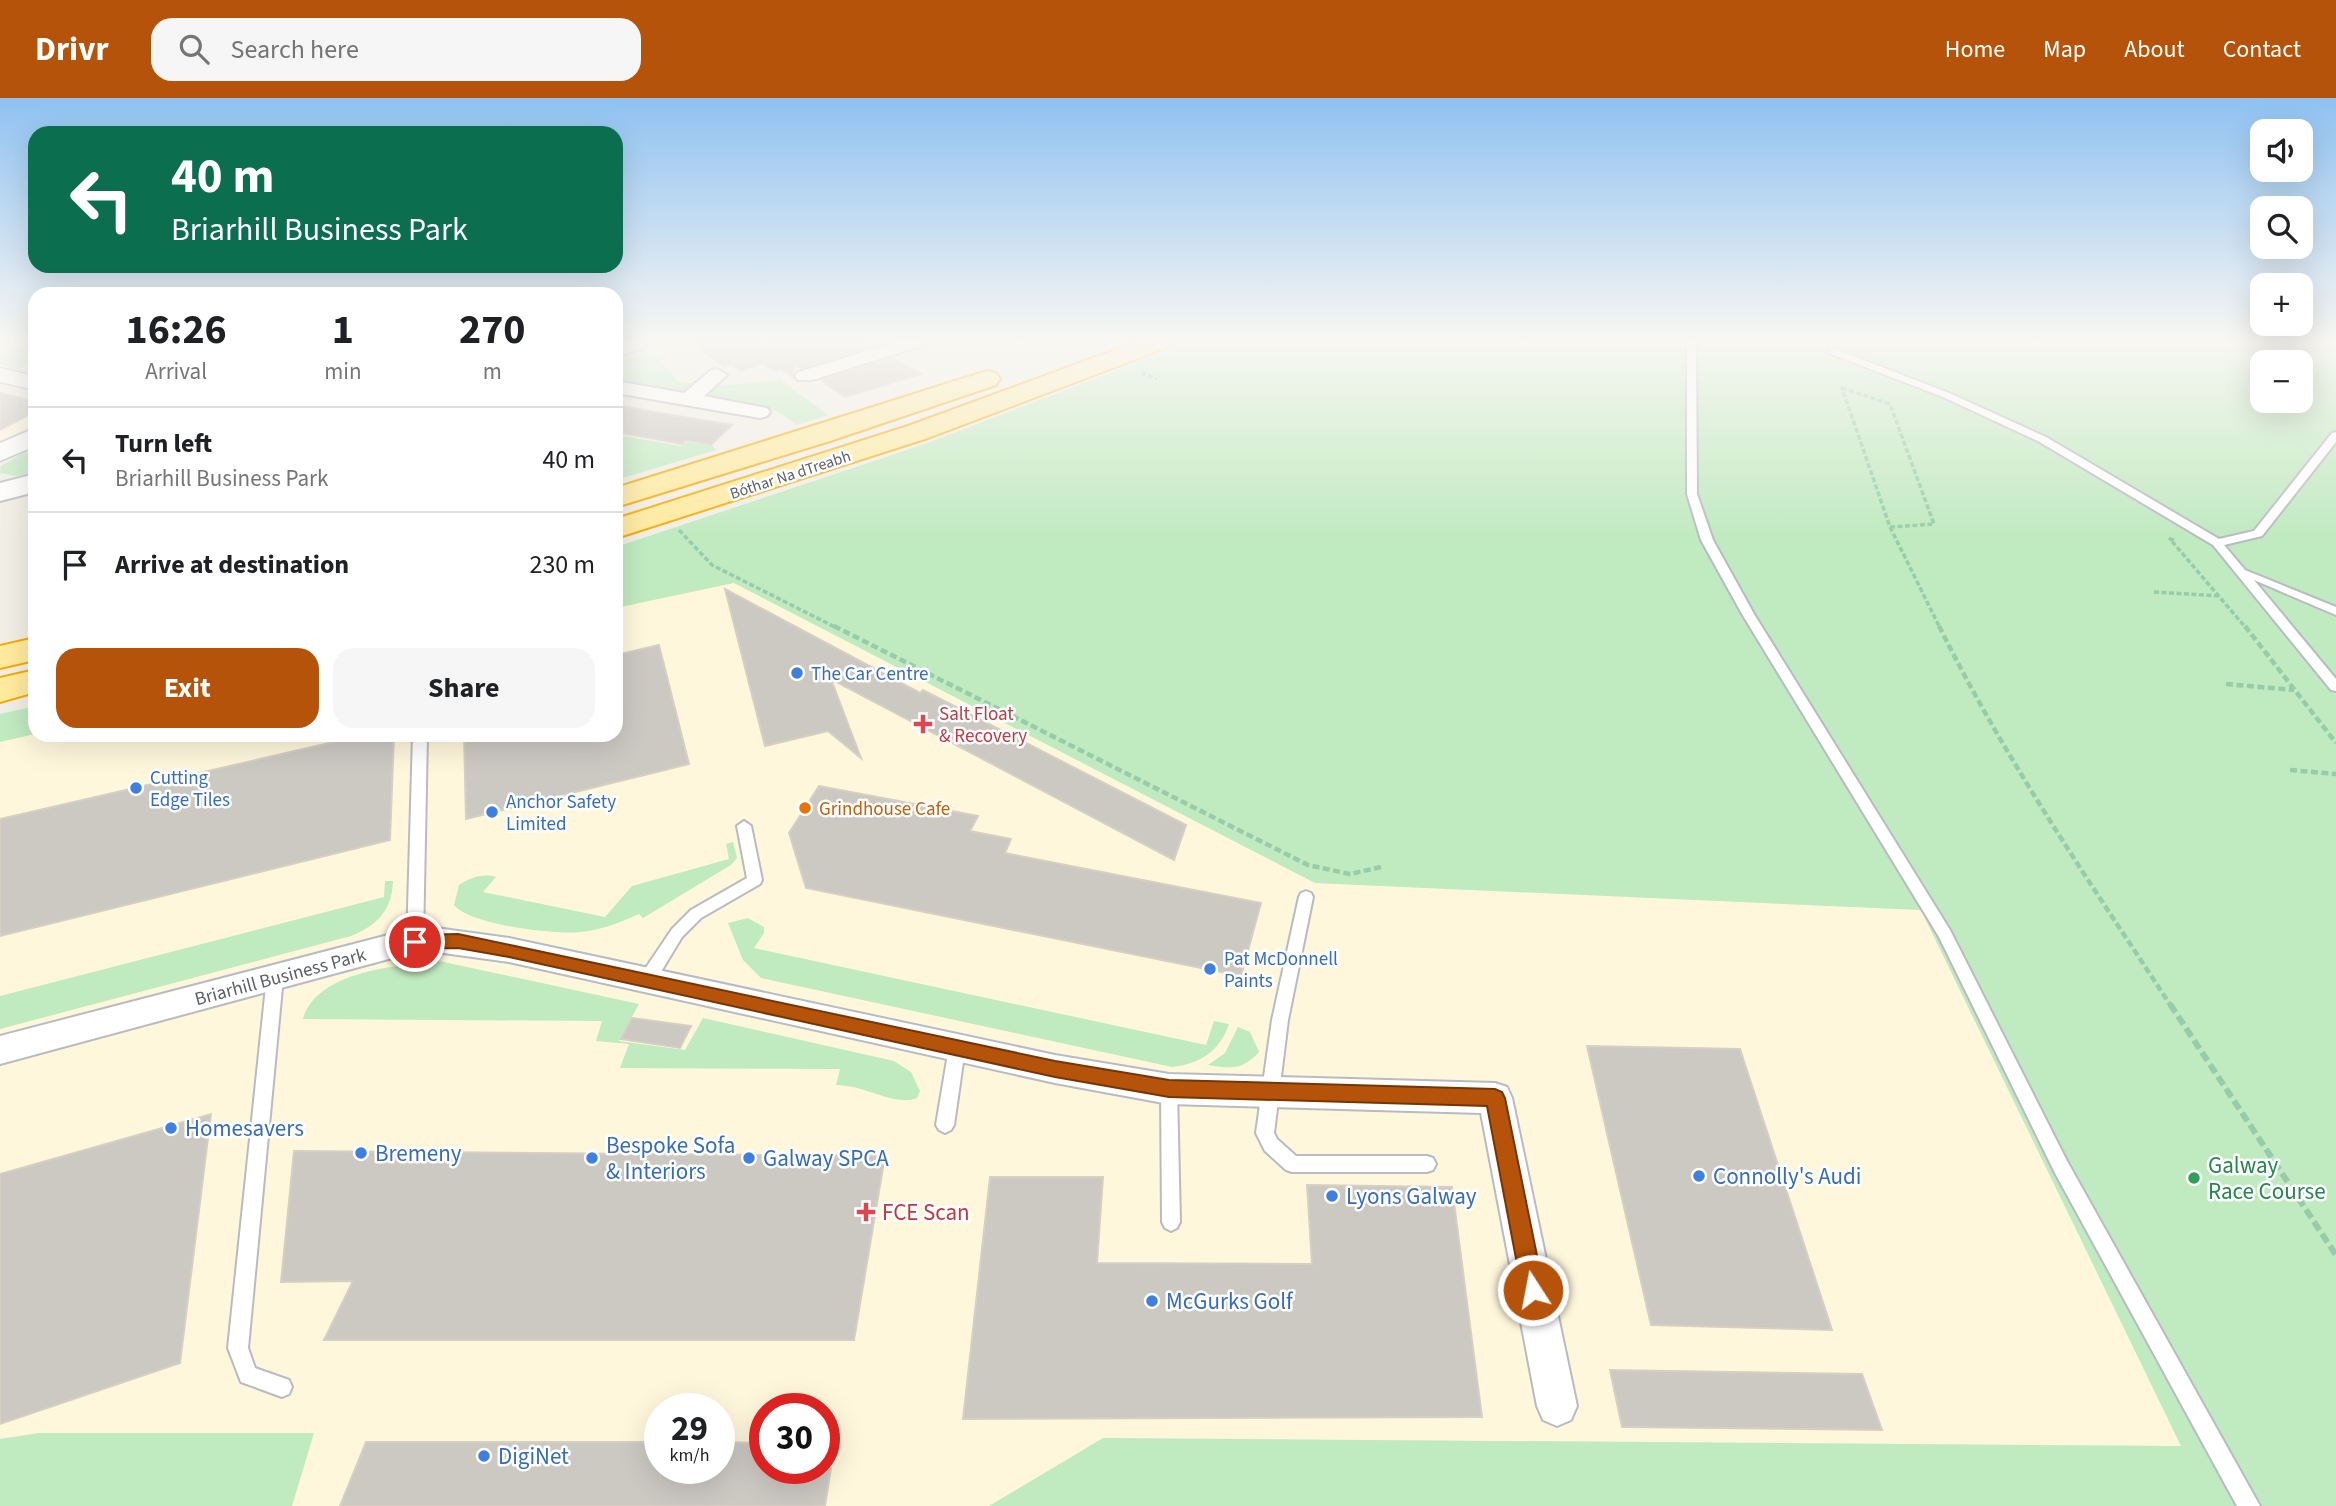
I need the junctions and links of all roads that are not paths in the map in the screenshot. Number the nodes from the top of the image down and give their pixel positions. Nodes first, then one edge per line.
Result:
1 (734, 408) edge
2 (899, 408) edge
3 (984, 408) edge
4 (1692, 408) edge
5 (1974, 408) edge
6 (760, 412) dead end
7 (2336, 435) edge
8 (28, 439) edge
9 (2322, 450) junction
10 (0, 453) edge
11 (2336, 455) edge
12 (28, 485) edge
13 (0, 492) edge
14 (623, 496) edge
15 (623, 526) edge
16 (2217, 543) junction
17 (2243, 572) junction
18 (2336, 611) edge
19 (28, 651) edge
20 (0, 657) edge
21 (28, 683) edge
22 (2336, 688) edge
23 (0, 690) edge
24 (420, 742) edge
25 (744, 826) dead end
26 (1306, 897) dead end
27 (415, 942) junction
28 (275, 977) junction
29 (648, 980) junction
30 (957, 1048) junction
31 (0, 1050) edge
32 (1169, 1088) junction
33 (1268, 1093) junction
34 (945, 1125) dead end
35 (1427, 1164) dead end
36 (1171, 1222) dead end
37 (282, 1387) dead end
38 (1557, 1406) dead end
39 (2249, 1506) edge

1 - 6 street
2 - 14 highway, Bóthar Na dTreabh
3 - 15 highway, Bóthar Na dTreabh
4 - 39 lane
5 - 16 lane
7 - 9 lane
8 - 10 street
9 - 11 lane
9 - 16 lane
12 - 13 main road
16 - 17 lane
17 - 18 lane
17 - 22 lane
19 - 20 highway
21 - 23 highway
24 - 27 lane
25 - 29 lane
26 - 33 lane
27 - 28 street, Briarhill Business Park
27 - 29 street, Briarhill Business Park
28 - 31 street, Briarhill Business Park
28 - 37 lane
29 - 30 street, Briarhill Business Park
30 - 32 street, Briarhill Business Park
30 - 34 lane
32 - 33 street, Briarhill Business Park
32 - 36 lane
33 - 35 lane
33 - 38 street, Briarhill Business Park

